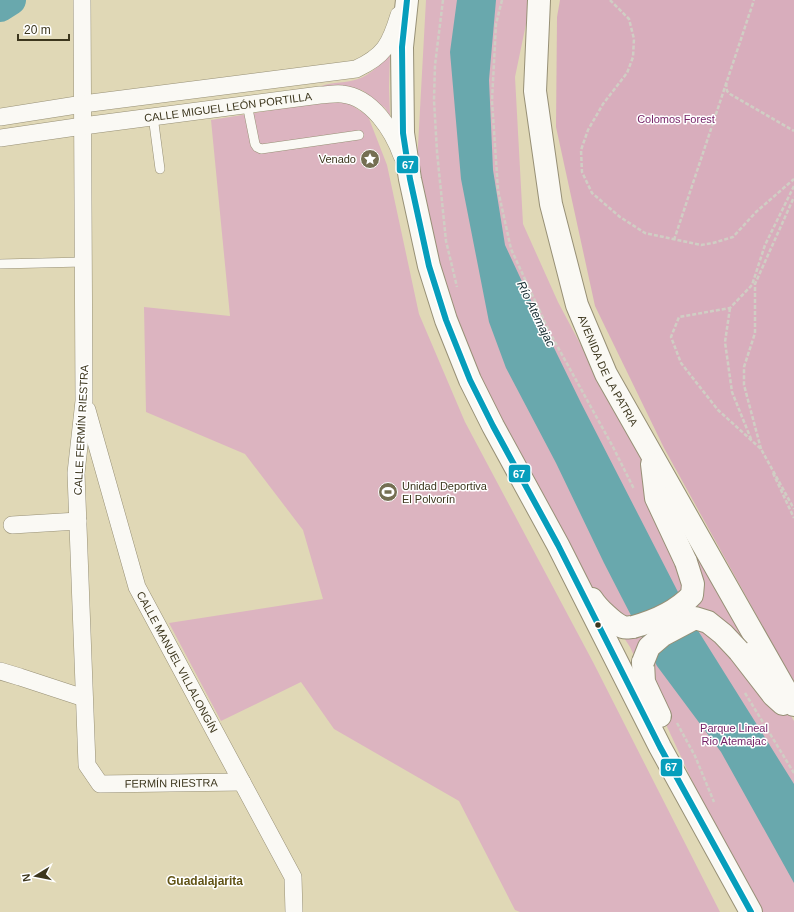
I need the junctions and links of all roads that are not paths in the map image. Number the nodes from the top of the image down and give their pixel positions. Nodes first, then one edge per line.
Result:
1 (82, 0) edge
2 (404, 0) edge
3 (408, 0) edge
4 (539, 0) edge
5 (317, 74) junction
6 (320, 95) junction
7 (83, 104) junction
8 (248, 104) junction
9 (153, 116) junction
10 (0, 117) edge
11 (83, 126) junction
12 (359, 135) dead end
13 (0, 138) edge
14 (160, 168) dead end
15 (410, 179) junction
16 (83, 262) junction
17 (0, 264) edge
18 (84, 401) junction
19 (650, 454) junction
20 (78, 521) junction
21 (12, 525) dead end
22 (558, 545) junction
23 (0, 671) edge
24 (84, 698) junction
25 (794, 705) edge
26 (794, 715) edge
27 (242, 782) junction
28 (100, 784) joint
29 (706, 832) junction
30 (294, 912) edge
31 (750, 912) edge

1 - 7 street, CALLE FERMÍN RIESTRA
2 - 5 street, CALLE MIGUEL LEÓN PORTILLA
3 - 15 main road
4 - 19 main road, AVENIDA DE LA PATRIA
5 - 6 street
5 - 7 street, CALLE MIGUEL LEÓN PORTILLA
6 - 8 street, CALLE MIGUEL LEÓN PORTILLA
6 - 15 street, CALLE MIGUEL LEÓN PORTILLA
7 - 10 street, CALLE MIGUEL LEÓN PORTILLA
7 - 11 street, CALLE FERMÍN RIESTRA
8 - 9 street, CALLE MIGUEL LEÓN PORTILLA
8 - 12 lane
9 - 11 street, CALLE MIGUEL LEÓN PORTILLA
9 - 14 lane
11 - 13 street, CALLE MIGUEL LEÓN PORTILLA
11 - 16 street, CALLE FERMÍN RIESTRA
15 - 22 main road
16 - 17 lane
16 - 18 street, CALLE FERMÍN RIESTRA
18 - 20 street, CALLE FERMÍN RIESTRA
18 - 27 street, CALLE MANUEL VILLALONGÍN
19 - 22 main road, bridge
19 - 25 main road, AVENIDA DE LA PATRIA
20 - 21 street
20 - 24 street, CALLE FERMÍN RIESTRA
22 - 29 main road
23 - 24 street
24 - 28 street, CALLE FERMÍN RIESTRA
26 - 29 main road, bridge
27 - 28 street, FERMÍN RIESTRA
27 - 30 street, CALLE MANUEL VILLALONGÍN
29 - 31 main road

